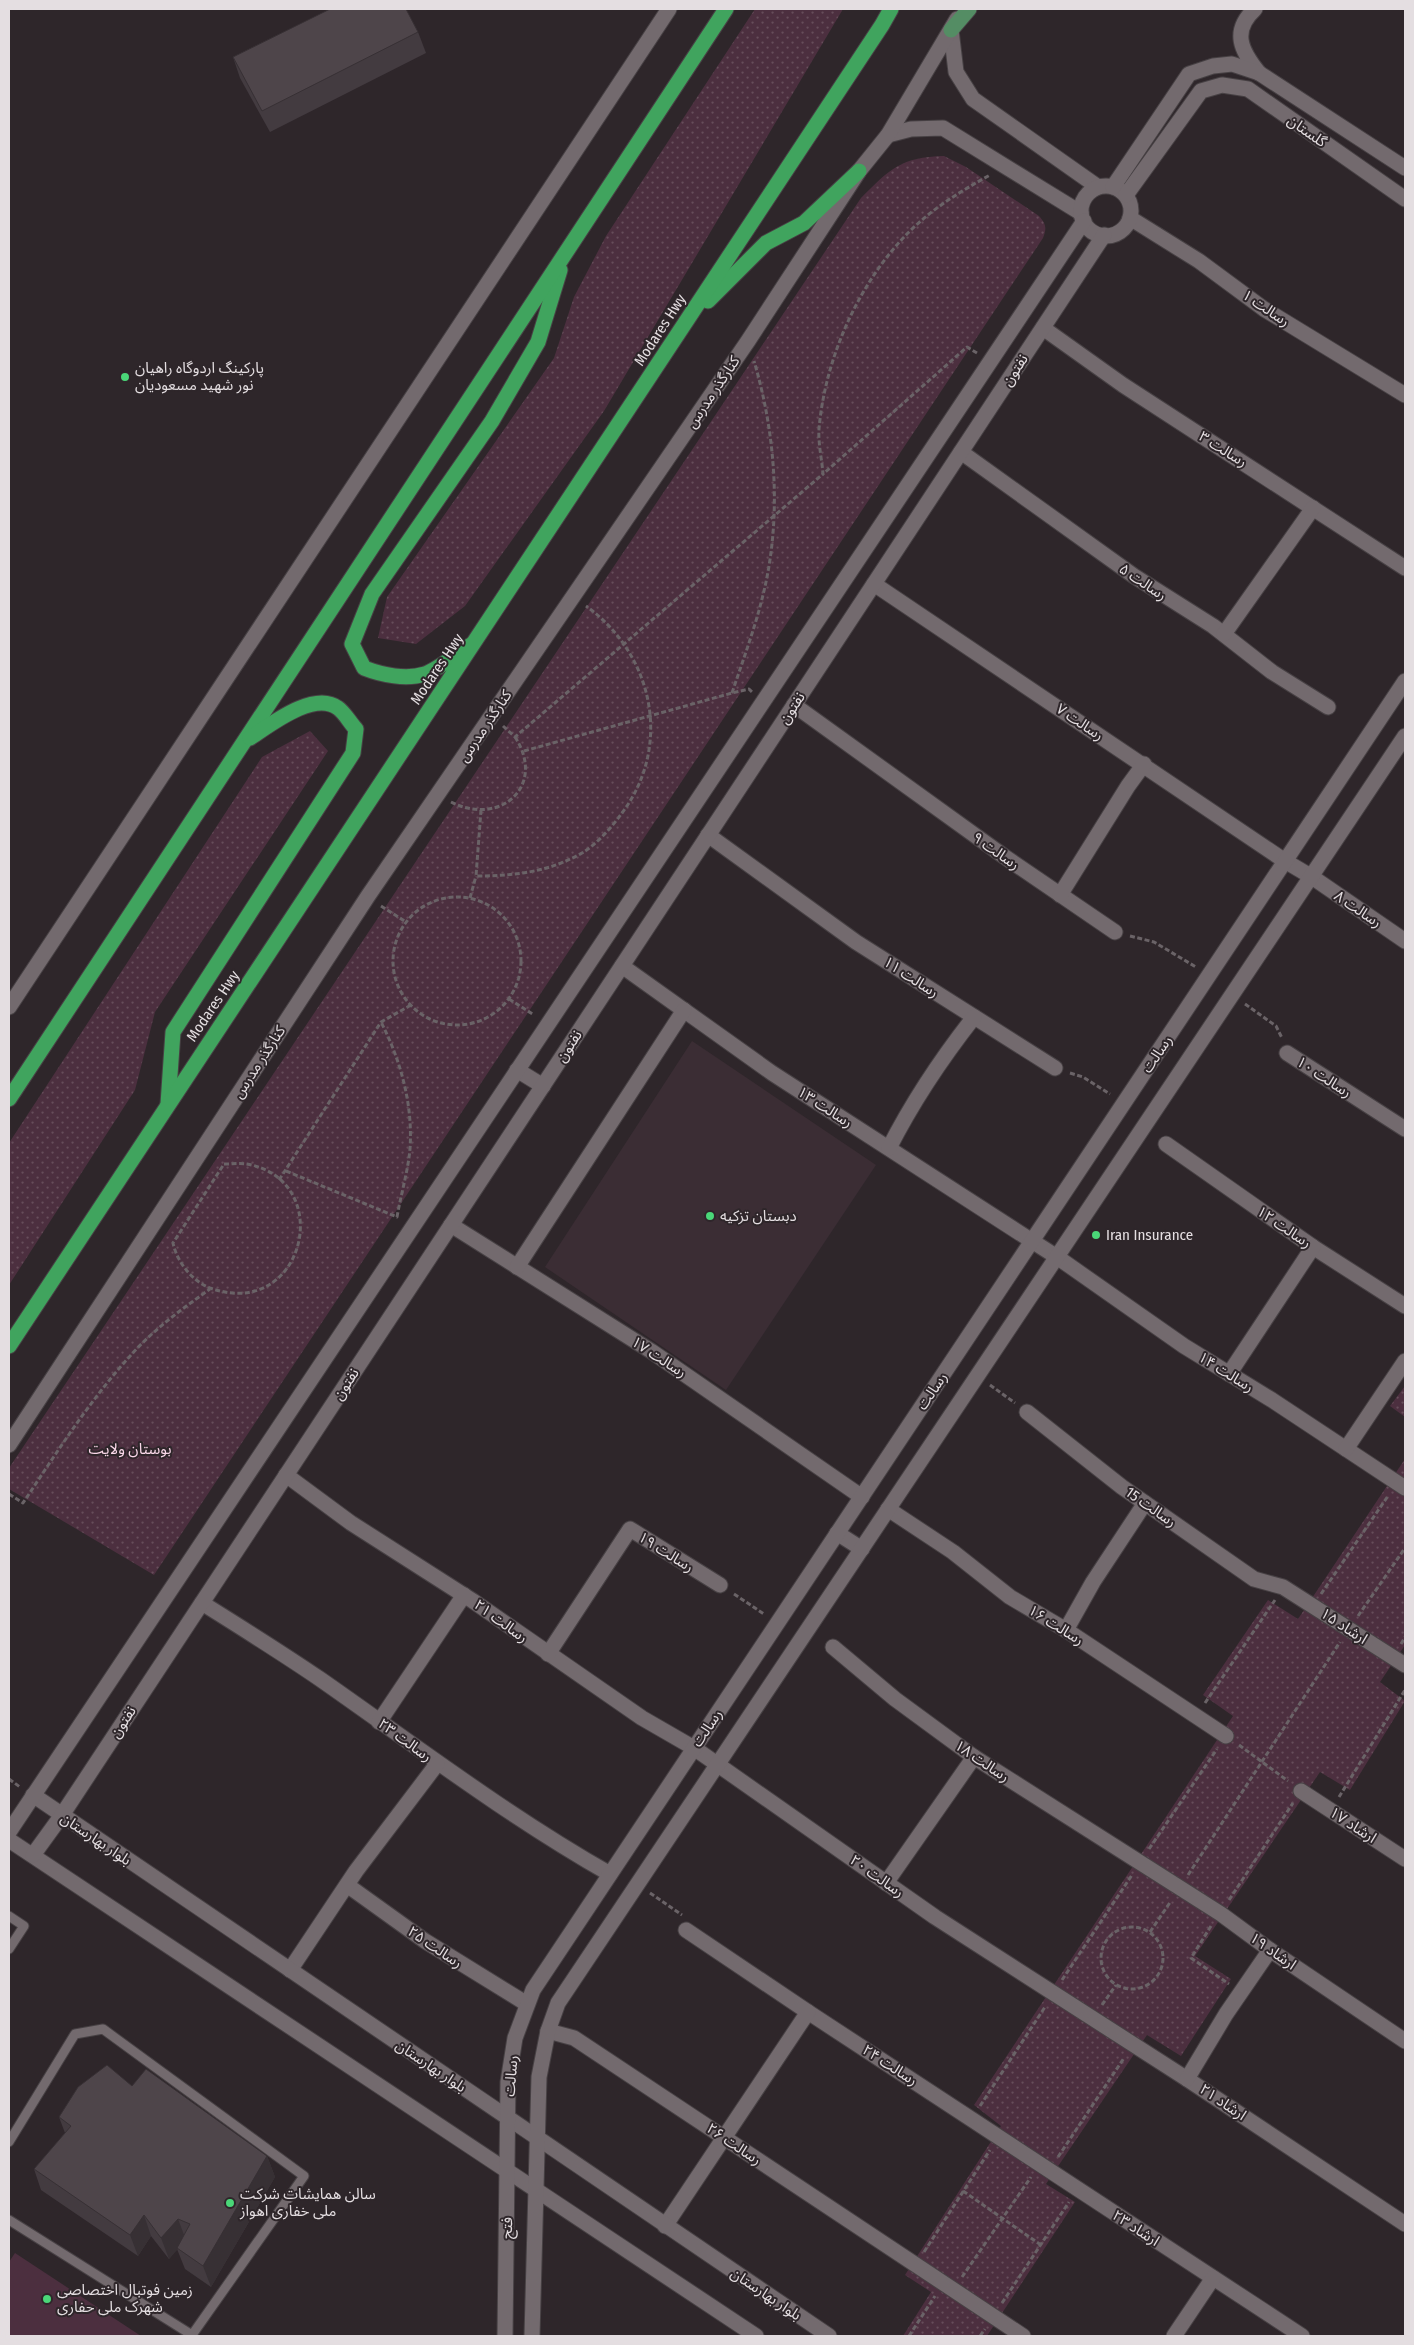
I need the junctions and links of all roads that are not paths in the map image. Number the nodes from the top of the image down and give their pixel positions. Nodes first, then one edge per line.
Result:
1 (668, 9) edge
2 (726, 9) edge
3 (891, 9) edge
4 (963, 9) edge
5 (969, 9) edge
6 (1255, 9) edge
7 (951, 30) junction
8 (1259, 72) junction
9 (888, 135) junction
10 (1405, 168) edge
11 (859, 171) junction
12 (1105, 187) junction
13 (1126, 195) junction
14 (1405, 199) edge
15 (1082, 217) junction
16 (1130, 218) junction
17 (1104, 235) junction
18 (565, 254) junction
19 (685, 323) junction
20 (1043, 328) junction
21 (1405, 395) edge
22 (961, 452) junction
23 (1313, 508) junction
24 (1405, 568) edge
25 (874, 584) junction
26 (810, 632) junction
27 (1224, 634) junction
28 (476, 641) junction
29 (832, 648) junction
30 (1405, 681) edge
31 (794, 705) junction
32 (1328, 706) dead end
33 (1405, 736) edge
34 (244, 741) junction
35 (1144, 764) junction
36 (708, 835) junction
37 (1285, 861) junction
38 (1312, 877) junction
39 (1060, 895) junction
40 (1115, 932) road end
41 (1405, 941) edge
42 (622, 966) junction
43 (9, 1007) edge
44 (684, 1010) junction
45 (974, 1017) junction
46 (1287, 1053) road end
47 (1055, 1068) road end
48 (517, 1070) junction
49 (543, 1086) junction
50 (9, 1099) edge
51 (168, 1106) junction
52 (1404, 1126) edge
53 (1166, 1144) dead end
54 (889, 1148) junction
55 (451, 1225) junction
56 (1032, 1241) junction
57 (1313, 1247) junction
58 (1057, 1257) junction
59 (517, 1267) junction
60 (1405, 1306) edge
61 (9, 1346) edge
62 (1405, 1361) edge
63 (1229, 1374) junction
64 (1027, 1412) road end
65 (9, 1445) edge
66 (1346, 1449) junction
67 (286, 1476) junction
68 (1401, 1485) edge
69 (862, 1496) junction
70 (1145, 1503) junction
71 (888, 1509) junction
72 (837, 1533) junction
73 (862, 1549) junction
74 (720, 1585) road end
75 (1283, 1587) joint
76 (464, 1595) junction
77 (202, 1603) junction
78 (1066, 1630) junction
79 (833, 1648) dead end
80 (548, 1654) junction
81 (1405, 1665) edge
82 (380, 1722) junction
83 (1226, 1736) road end
84 (694, 1748) junction
85 (974, 1757) junction
86 (437, 1764) junction
87 (717, 1765) junction
88 (1301, 1791) road end
89 (33, 1795) junction
90 (62, 1816) junction
91 (9, 1832) edge
92 (9, 1840) edge
93 (33, 1855) junction
94 (1405, 1859) edge
95 (1141, 1861) joint
96 (610, 1874) junction
97 (886, 1883) junction
98 (347, 1885) junction
99 (9, 1916) edge
100 (686, 1930) road end
101 (9, 1949) edge
102 (1270, 1950) junction
103 (290, 1970) junction
104 (1038, 1984) joint
105 (527, 2004) junction
106 (804, 2009) junction
107 (548, 2030) junction
108 (1405, 2041) edge
109 (1186, 2078) junction
110 (508, 2119) junction
111 (971, 2119) joint
112 (536, 2138) junction
113 (724, 2138) junction
114 (9, 2142) edge
115 (508, 2171) junction
116 (535, 2190) junction
117 (9, 2220) edge
118 (1405, 2224) edge
119 (665, 2226) junction
120 (1213, 2278) junction
121 (505, 2336) edge
122 (532, 2336) edge
123 (756, 2336) edge
124 (829, 2336) edge
125 (1023, 2336) edge
126 (1174, 2336) edge
127 (1302, 2336) edge

1 - 43 street
2 - 18 highway
3 - 19 highway, Modares Hwy
4 - 7 street, کنارگذر مدرس
5 - 7 main road
6 - 8 street
7 - 9 street, کنارگذر مدرس
7 - 12 street
8 - 10 street, گلستان
8 - 12 street
9 - 11 street, کنارگذر مدرس
9 - 15 street
11 - 19 highway
11 - 65 street, کنارگذر مدرس
12 - 13 street
12 - 15 street
13 - 14 street, گلستان
13 - 16 street
15 - 17 street
15 - 26 street, نفتون
16 - 17 street
16 - 21 street, رسالت ۱
17 - 20 street, نفتون
18 - 28 highway
18 - 34 highway
19 - 28 highway, Modares Hwy
20 - 22 street, نفتون
20 - 23 street, رسالت ۳
22 - 25 street, نفتون
22 - 27 street, رسالت ۵
23 - 24 street, رسالت ۳
23 - 27 street
25 - 29 street, نفتون
25 - 35 street, رسالت ۷
26 - 29 street
26 - 48 street, نفتون
27 - 32 street, رسالت ۵
28 - 51 highway, Modares Hwy
29 - 31 street, نفتون
30 - 37 street, رسالت
31 - 36 street, نفتون
31 - 39 street, رسالت ۹
33 - 38 street, رسالت
34 - 50 highway
34 - 51 highway
35 - 37 street, رسالت ۷
35 - 39 street
36 - 42 street, نفتون
36 - 45 street, رسالت ۱۱
37 - 38 street, رسالت ۸
37 - 56 street, رسالت
38 - 41 street, رسالت ۸
38 - 58 street, رسالت
39 - 40 street, رسالت ۹
42 - 44 street, رسالت ۱۳
42 - 49 street, نفتون
44 - 54 street, رسالت ۱۳
44 - 59 street
45 - 47 street, رسالت ۱۱
45 - 54 street
46 - 52 street, رسالت ۱۰
48 - 49 street
48 - 89 street, نفتون
49 - 55 street, نفتون
51 - 61 highway, Modares Hwy
53 - 57 street, رسالت ۱۲
54 - 56 street, رسالت ۱۳
55 - 59 street, رسالت ۱۷
55 - 67 street, نفتون
56 - 58 street, رسالت ۱۴
56 - 69 street, رسالت
57 - 60 street, رسالت ۱۲
57 - 63 street
58 - 63 street, رسالت ۱۴
58 - 71 street, رسالت
59 - 69 street, رسالت ۱۷
62 - 66 street
63 - 66 street, رسالت ۱۴
64 - 70 street, رسالت 15
66 - 68 street, رسالت ۱۴
67 - 76 street, رسالت ۲۱
67 - 77 street, نفتون
69 - 72 street, رسالت
70 - 75 street, رسالت 15
70 - 78 street
71 - 73 street, رسالت
71 - 78 street, رسالت ۱۶
72 - 73 street
72 - 84 street, رسالت
73 - 87 street, رسالت
74 - 80 street, رسالت ۱۹
75 - 81 street, ارشاد ۱۵
76 - 80 street, رسالت ۲۱
76 - 82 street
77 - 82 street, رسالت ۲۳
77 - 90 street, نفتون
78 - 83 street, رسالت ۱۶
79 - 85 street, رسالت ۱۸
80 - 84 street, رسالت ۲۱
82 - 86 street, رسالت ۲۳
84 - 87 street, رسالت ۲۱
84 - 96 street, رسالت
85 - 95 street, رسالت ۱۸
85 - 97 street
86 - 96 street, رسالت ۲۳
86 - 98 street
87 - 97 street, رسالت ٢٠
87 - 107 street, رسالت
88 - 94 street, ارشاد ۱۷
89 - 90 street, بلوار بهارستان
89 - 91 street, نفتون
90 - 93 street, نفتون
90 - 103 street, بلوار بهارستان
92 - 93 street
93 - 115 street
95 - 102 street, ارشاد ۱۹
96 - 105 street, رسالت
97 - 104 street, رسالت ٢٠
98 - 103 street
98 - 105 street, رسالت ۲۵
99 - 101 lane
100 - 106 street, رسالت ۲۴
102 - 108 street, ارشاد ۱۹
102 - 109 street
103 - 110 street, بلوار بهارستان
104 - 109 street, ارشاد ۲۱
105 - 110 street, رسالت
106 - 111 street, رسالت ۲۴
106 - 113 street
107 - 112 street, رسالت
107 - 113 street, رسالت ۲۶
109 - 118 street, ارشاد ۲۱
110 - 112 street, بلوار بهارستان
110 - 115 street, فتح
111 - 120 street, ارشاد ۲۳
112 - 116 street, فتح
112 - 119 street, بلوار بهارستان
113 - 119 street
113 - 125 street, رسالت ۲۶
114 - 117 lane
115 - 116 street
115 - 121 street, فتح
116 - 122 street, فتح
116 - 123 street
119 - 124 street, بلوار بهارستان
120 - 126 street
120 - 127 street, ارشاد ۲۳

